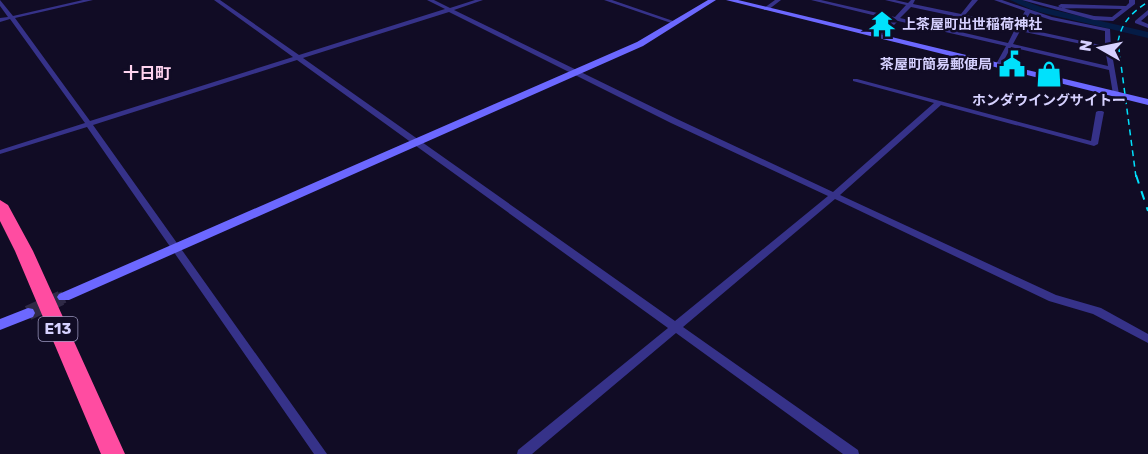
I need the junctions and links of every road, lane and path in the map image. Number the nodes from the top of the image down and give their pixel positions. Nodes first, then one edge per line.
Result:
1 (90, 0) edge
2 (217, 0) edge
3 (430, 0) edge
4 (480, 0) edge
5 (607, 0) edge
6 (713, 0) edge
7 (729, 0) edge
8 (778, 0) edge
9 (814, 0) edge
10 (888, 0) edge
11 (975, 0) edge
12 (997, 0) edge
13 (1025, 0) edge
14 (1064, 0) edge
15 (1132, 0) edge
16 (912, 2) edge
17 (0, 3) edge
18 (1044, 6) junction
19 (1073, 7) junction
20 (1128, 8) junction
21 (450, 9) junction
22 (766, 9) junction
23 (1028, 11) junction
24 (1148, 12) edge
25 (962, 16) junction
26 (11, 18) junction
27 (896, 19) junction
28 (0, 20) edge
29 (676, 23) junction
30 (1148, 26) edge
31 (1018, 29) junction
32 (880, 37) junction
33 (1008, 45) junction
34 (1108, 48) junction
35 (296, 58) junction
36 (998, 66) junction
37 (1112, 69) junction
38 (579, 72) junction
39 (855, 80) dead end
40 (1116, 94) junction
41 (939, 102) junction
42 (1148, 102) edge
43 (1100, 112) dead end
44 (89, 124) junction
45 (415, 143) junction
46 (0, 152) edge
47 (836, 194) junction
48 (0, 205) edge
49 (176, 247) junction
50 (64, 297) tunnel mouth
51 (28, 313) tunnel mouth
52 (0, 325) edge
53 (674, 328) junction
54 (1148, 339) edge
55 (113, 454) edge
56 (321, 454) edge
57 (523, 454) edge
58 (853, 454) edge

1 - 26 street
2 - 35 street
3 - 21 street
4 - 21 street
5 - 29 street
6 - 29 street
7 - 22 street
8 - 22 street
9 - 27 street
10 - 16 street
11 - 25 street
12 - 23 street
13 - 18 street
14 - 19 street
15 - 20 street
16 - 25 street
16 - 27 street
17 - 26 street
18 - 19 street
18 - 20 street
19 - 20 street
21 - 35 street
21 - 38 street
22 - 32 street
23 - 31 street
23 - 34 street
24 - 30 street
25 - 31 street
26 - 28 street
26 - 44 street
27 - 32 street
27 - 33 street
29 - 38 street
31 - 33 street
31 - 34 street
32 - 36 street
33 - 36 street
33 - 37 street
34 - 37 street
35 - 44 street
35 - 45 street
36 - 40 street
37 - 40 street
38 - 45 street
38 - 47 street
39 - 41 street
40 - 42 street
41 - 43 street
41 - 47 street
44 - 46 street
44 - 49 street
45 - 49 street
45 - 53 street
47 - 53 street
47 - 54 street
48 - 55 highway, E13
49 - 50 street
49 - 56 street
51 - 52 street
53 - 57 street
53 - 58 street

